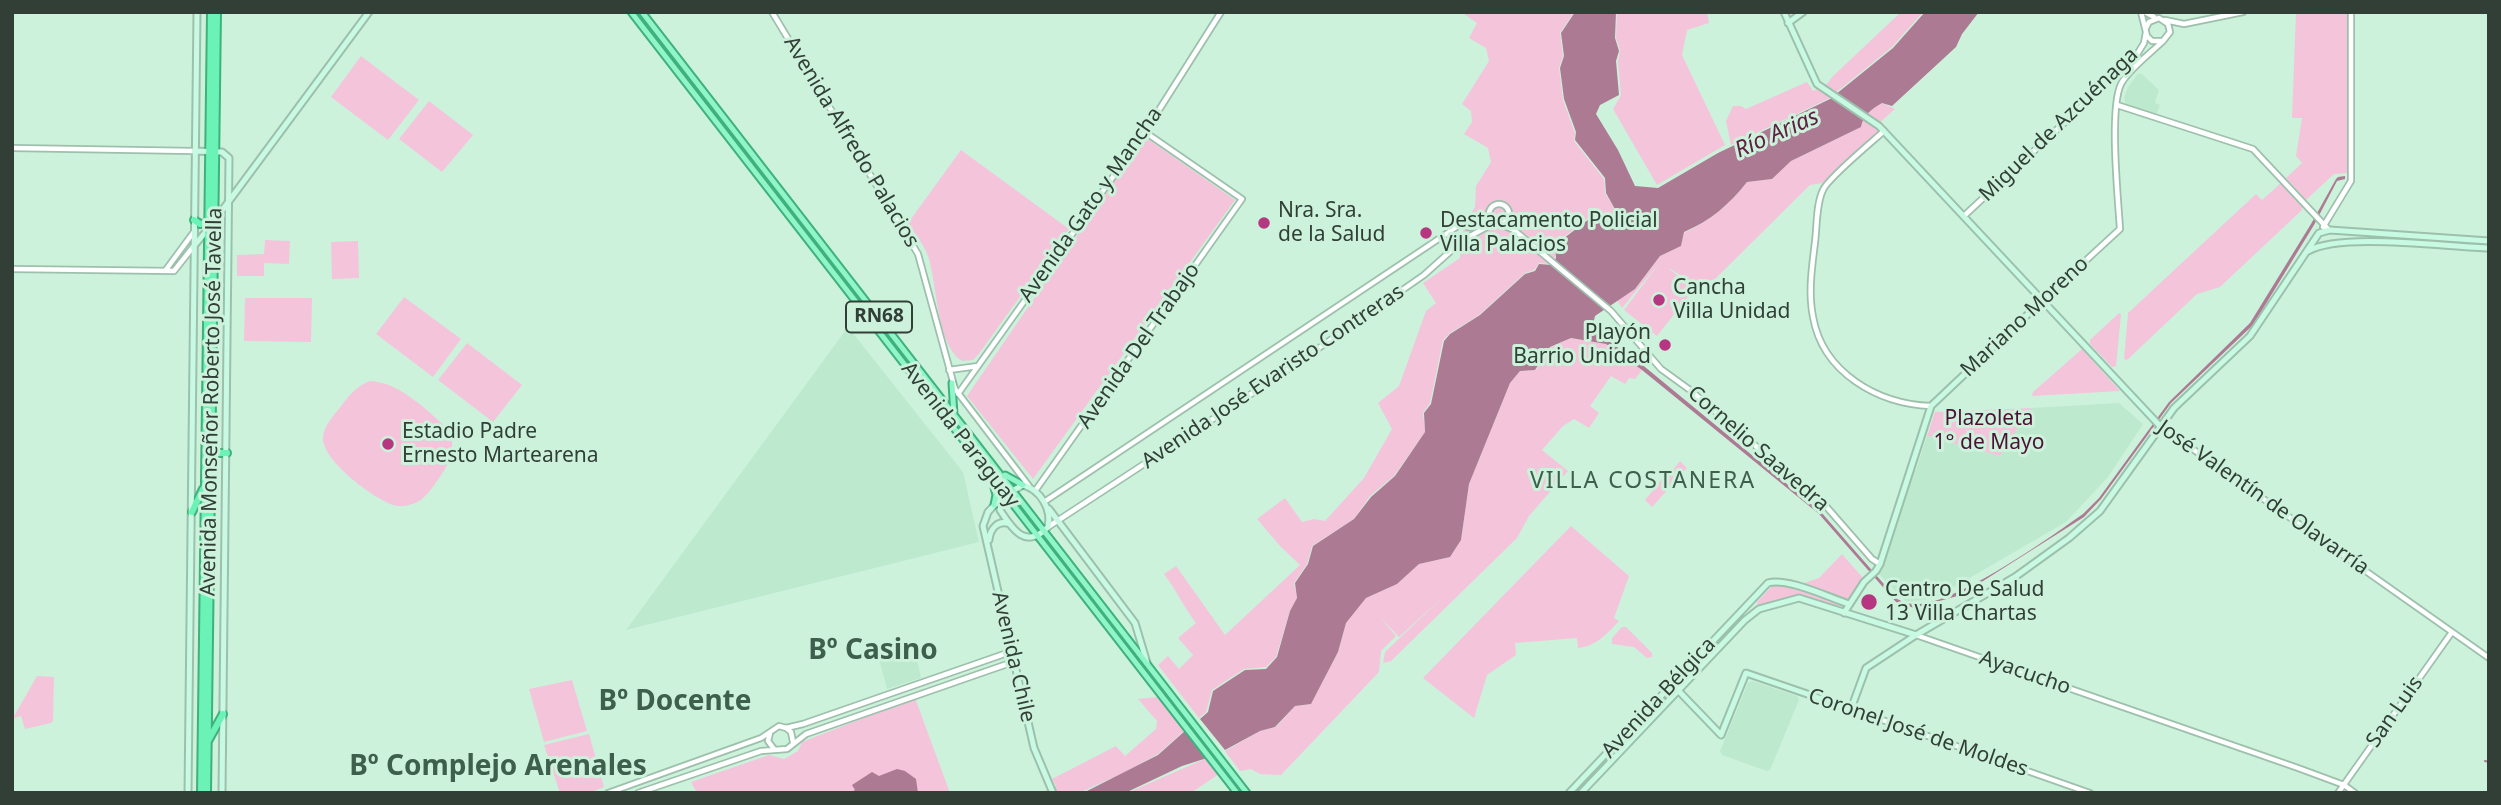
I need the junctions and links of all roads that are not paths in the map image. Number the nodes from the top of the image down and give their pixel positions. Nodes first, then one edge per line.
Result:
1 (197, 12) edge
2 (211, 12) edge
3 (217, 12) edge
4 (369, 12) edge
5 (631, 12) edge
6 (642, 12) edge
7 (772, 12) edge
8 (1221, 12) edge
9 (1784, 12) edge
10 (1803, 12) edge
11 (2143, 12) edge
12 (2243, 12) edge
13 (2351, 12) edge
14 (2160, 19) junction
15 (1788, 23) junction
16 (2184, 24) junction
17 (2146, 30) junction
18 (2169, 36) junction
19 (2163, 41) junction
20 (2117, 105) junction
21 (1885, 131) junction
22 (1145, 132) junction
23 (12, 148) edge
24 (194, 151) junction
25 (212, 151) junction
26 (229, 181) junction
27 (242, 182) junction
28 (229, 201) junction
29 (1509, 215) junction
30 (1965, 215) junction
31 (1489, 217) junction
32 (194, 220) junction
33 (1494, 223) junction
34 (1500, 224) junction
35 (210, 225) junction
36 (2329, 229) junction
37 (1514, 230) junction
38 (193, 233) junction
39 (2319, 234) junction
40 (2489, 241) edge
41 (2337, 242) junction
42 (2324, 244) junction
43 (193, 247) junction
44 (2489, 248) edge
45 (2307, 252) junction
46 (12, 269) edge
47 (165, 271) junction
48 (2043, 300) junction
49 (978, 366) junction
50 (949, 370) junction
51 (952, 383) junction
52 (958, 394) junction
53 (954, 402) junction
54 (1931, 406) junction
55 (954, 415) junction
56 (2159, 425) junction
57 (211, 453) junction
58 (227, 453) junction
59 (993, 465) junction
60 (990, 474) junction
61 (204, 488) junction
62 (1029, 488) junction
63 (1013, 490) junction
64 (1005, 495) junction
65 (1044, 502) junction
66 (994, 505) junction
67 (1049, 509) junction
68 (192, 512) junction
69 (1059, 520) junction
70 (1012, 526) junction
71 (1046, 529) junction
72 (1038, 536) junction
73 (989, 554) junction
74 (1880, 564) junction
75 (1850, 604) junction
76 (1844, 613) junction
77 (2452, 632) junction
78 (1916, 635) junction
79 (1010, 652) junction
80 (2489, 658) edge
81 (1708, 659) joint
82 (1013, 662) junction
83 (1148, 666) junction
84 (1672, 684) junction
85 (906, 688) junction
86 (1678, 690) junction
87 (1163, 691) junction
88 (880, 697) junction
89 (909, 697) junction
90 (880, 708) junction
91 (1851, 709) junction
92 (223, 714) junction
93 (208, 720) junction
94 (215, 727) junction
95 (786, 728) junction
96 (770, 732) junction
97 (222, 735) junction
98 (207, 743) junction
99 (793, 743) junction
100 (776, 750) junction
101 (2344, 785) junction
102 (188, 793) edge
103 (201, 793) edge
104 (207, 793) edge
105 (222, 793) edge
106 (608, 793) edge
107 (638, 793) edge
108 (1053, 793) edge
109 (1237, 793) edge
110 (1247, 793) edge
111 (1569, 793) edge
112 (1581, 793) edge
113 (2090, 793) edge
114 (2338, 793) edge
115 (2355, 793) edge

1 - 24 main road
2 - 25 highway, Avenida Monseñor Roberto José Tavella
3 - 25 highway, Avenida Monseñor Roberto José Tavella
4 - 27 main road
5 - 60 main road, Avenida Paraguay / RN68
6 - 55 main road, Avenida Paraguay / RN68
7 - 50 street, Avenida Alfredo Palacios
8 - 22 street, Avenida Gato y Mancha
9 - 15 main road
10 - 15 main road
11 - 14 street
11 - 17 street
12 - 16 street
13 - 36 street
14 - 16 street
14 - 17 street
14 - 18 street
15 - 21 main road, José Valentín de Olavarría
16 - 18 street
17 - 19 street
17 - 30 street, Miguel de Azcuénaga
18 - 19 street
19 - 20 street
20 - 36 street
20 - 48 street, Mariano Moreno
21 - 30 main road, José Valentín de Olavarría
21 - 54 street
22 - 49 street, Avenida Gato y Mancha
22 - 62 street, Avenida Del Trabajo
23 - 24 street
24 - 25 main road
24 - 32 main road
25 - 26 main road
25 - 35 highway, Avenida Monseñor Roberto José Tavella
26 - 27 main road
26 - 28 main road
27 - 28 main road
28 - 35 main road
28 - 58 main road
29 - 31 street
29 - 34 street
29 - 37 street
30 - 48 main road, José Valentín de Olavarría
31 - 33 street
31 - 65 street, Avenida José Evaristo Contreras
32 - 35 highway
32 - 38 main road
33 - 34 street
33 - 69 street, Avenida José Evaristo Contreras
34 - 37 street, Cornelio Saavedra
35 - 43 main road
35 - 57 highway, Avenida Monseñor Roberto José Tavella
35 - 61 highway, Avenida Monseñor Roberto José Tavella
36 - 39 main road
36 - 40 main road
36 - 41 main road
37 - 74 street, Cornelio Saavedra
38 - 43 main road
38 - 47 street
39 - 42 main road
39 - 45 main road
41 - 42 main road
41 - 44 main road
42 - 45 main road
43 - 47 street
43 - 68 main road
45 - 56 main road
46 - 47 street
48 - 54 main road, Mariano Moreno
48 - 56 main road, José Valentín de Olavarría
49 - 50 street
49 - 52 street, Avenida Gato y Mancha
50 - 51 street, Avenida Alfredo Palacios
51 - 52 street, Avenida Alfredo Palacios
51 - 53 main road
52 - 53 main road
52 - 62 street, Avenida Alfredo Palacios
53 - 55 main road
54 - 74 main road
55 - 59 main road, Avenida Paraguay / RN68
56 - 77 street, José Valentín de Olavarría
56 - 78 main road
57 - 58 highway
57 - 93 highway, Avenida Monseñor Roberto José Tavella
58 - 92 main road
59 - 62 main road
59 - 63 main road, Avenida Paraguay / RN68
60 - 64 main road, Avenida Paraguay / RN68
60 - 66 main road
61 - 68 highway
61 - 103 highway, Avenida Monseñor Roberto José Tavella
62 - 63 main road
62 - 65 main road
63 - 64 main road
63 - 71 main road, Avenida Paraguay / RN68
64 - 66 main road
64 - 70 main road
64 - 72 main road, Avenida Paraguay / RN68
65 - 67 main road
66 - 73 main road, Avenida Chile
67 - 69 main road
67 - 71 main road
68 - 102 main road
69 - 71 street, Avenida José Evaristo Contreras
69 - 83 main road
70 - 72 main road
70 - 73 main road
71 - 72 main road
71 - 83 main road, Avenida Paraguay / RN68
72 - 87 main road, Avenida Paraguay / RN68
73 - 79 main road, Avenida Chile
74 - 75 main road
75 - 76 main road
75 - 84 main road, Avenida Bélgica
76 - 78 main road, Ayacucho
76 - 81 main road, Ayacucho
77 - 80 street, José Valentín de Olavarría
77 - 101 street, San Luis
78 - 91 main road
78 - 101 street, Ayacucho
79 - 82 main road, Avenida Chile
79 - 85 street
81 - 86 main road, Avenida Bélgica
82 - 89 street
82 - 108 main road, Avenida Chile
83 - 87 main road, Avenida Paraguay / RN68
84 - 86 main road
84 - 111 main road, Avenida Bélgica
85 - 88 street
85 - 89 street
86 - 91 main road, Coronel José de Moldes
86 - 112 main road, Avenida Bélgica
87 - 109 main road, Avenida Paraguay / RN68
87 - 110 main road, Avenida Paraguay / RN68
88 - 90 street
88 - 95 street
89 - 90 street
90 - 99 street
91 - 113 street, Coronel José de Moldes
92 - 94 highway
92 - 97 main road
93 - 94 highway
93 - 98 highway, Avenida Monseñor Roberto José Tavella
94 - 97 highway
94 - 98 highway
95 - 96 street
95 - 99 street
96 - 100 street
96 - 106 street
97 - 105 main road
98 - 104 highway, Avenida Monseñor Roberto José Tavella
99 - 100 street
100 - 107 street
101 - 114 street, San Luis
101 - 115 street, Ayacucho

